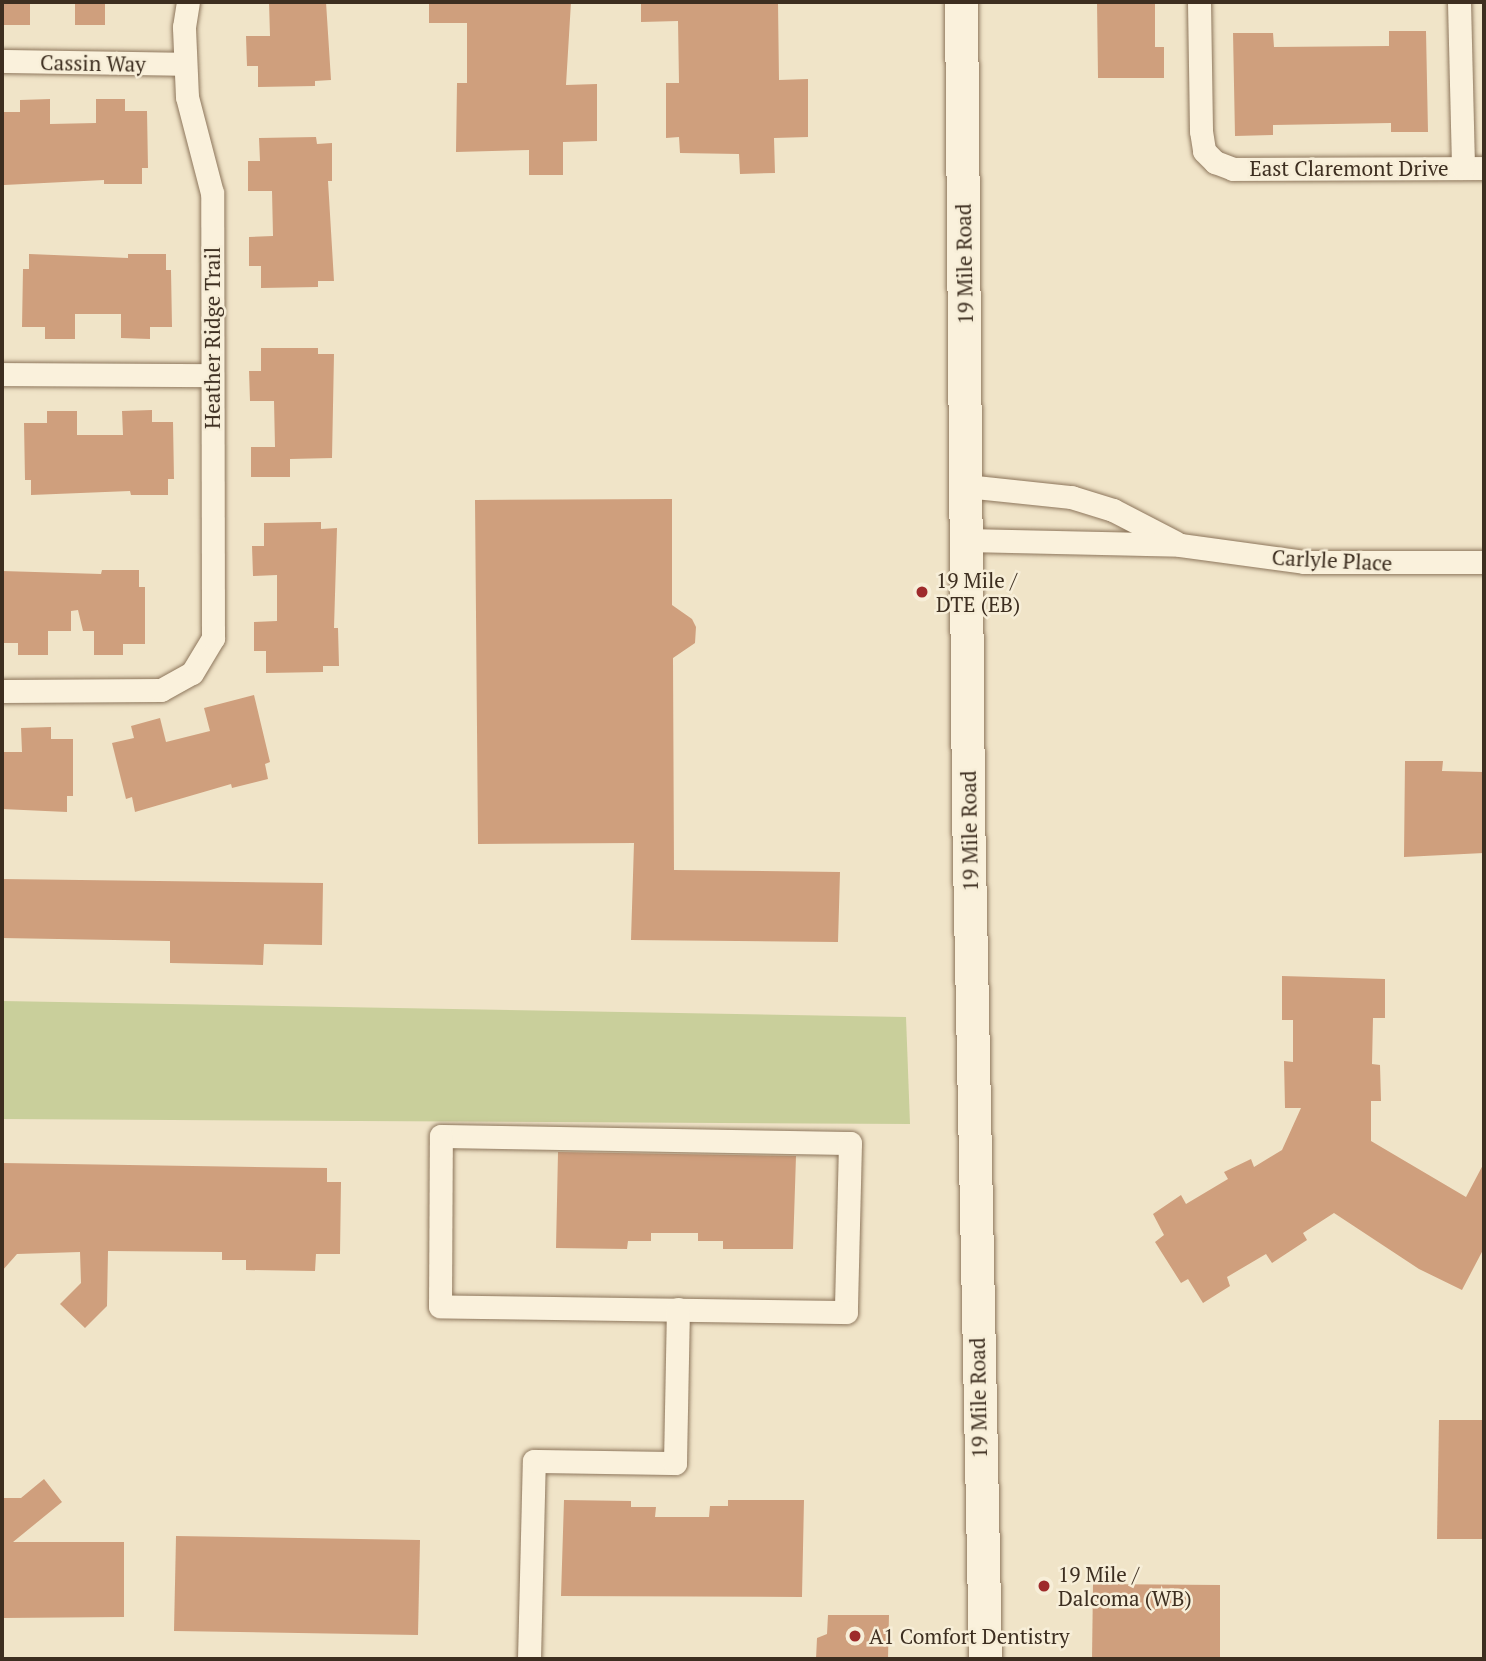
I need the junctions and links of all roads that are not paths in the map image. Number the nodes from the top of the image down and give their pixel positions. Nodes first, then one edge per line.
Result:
1 (188, 2) edge
2 (961, 2) edge
3 (1199, 2) edge
4 (1459, 2) edge
5 (2, 61) edge
6 (184, 64) junction
7 (1474, 168) edge
8 (2, 374) edge
9 (212, 375) junction
10 (966, 486) junction
11 (966, 540) junction
12 (1180, 545) junction
13 (1484, 562) edge
14 (2, 691) edge
15 (678, 1310) junction
16 (529, 1659) edge
17 (985, 1659) edge

1 - 6 street, Heather Ridge Trail
2 - 10 street, 19 Mile Road
3 - 7 street, East Claremont Drive
4 - 7 street
5 - 6 street, Cassin Way
6 - 9 street, Heather Ridge Trail
8 - 9 street
9 - 14 street, Heather Ridge Trail
10 - 11 street, 19 Mile Road
10 - 12 street, Carlyle Place
11 - 12 street, Carlyle Place
11 - 17 street, 19 Mile Road
12 - 13 street, Carlyle Place
15 - 15 street
15 - 16 street

